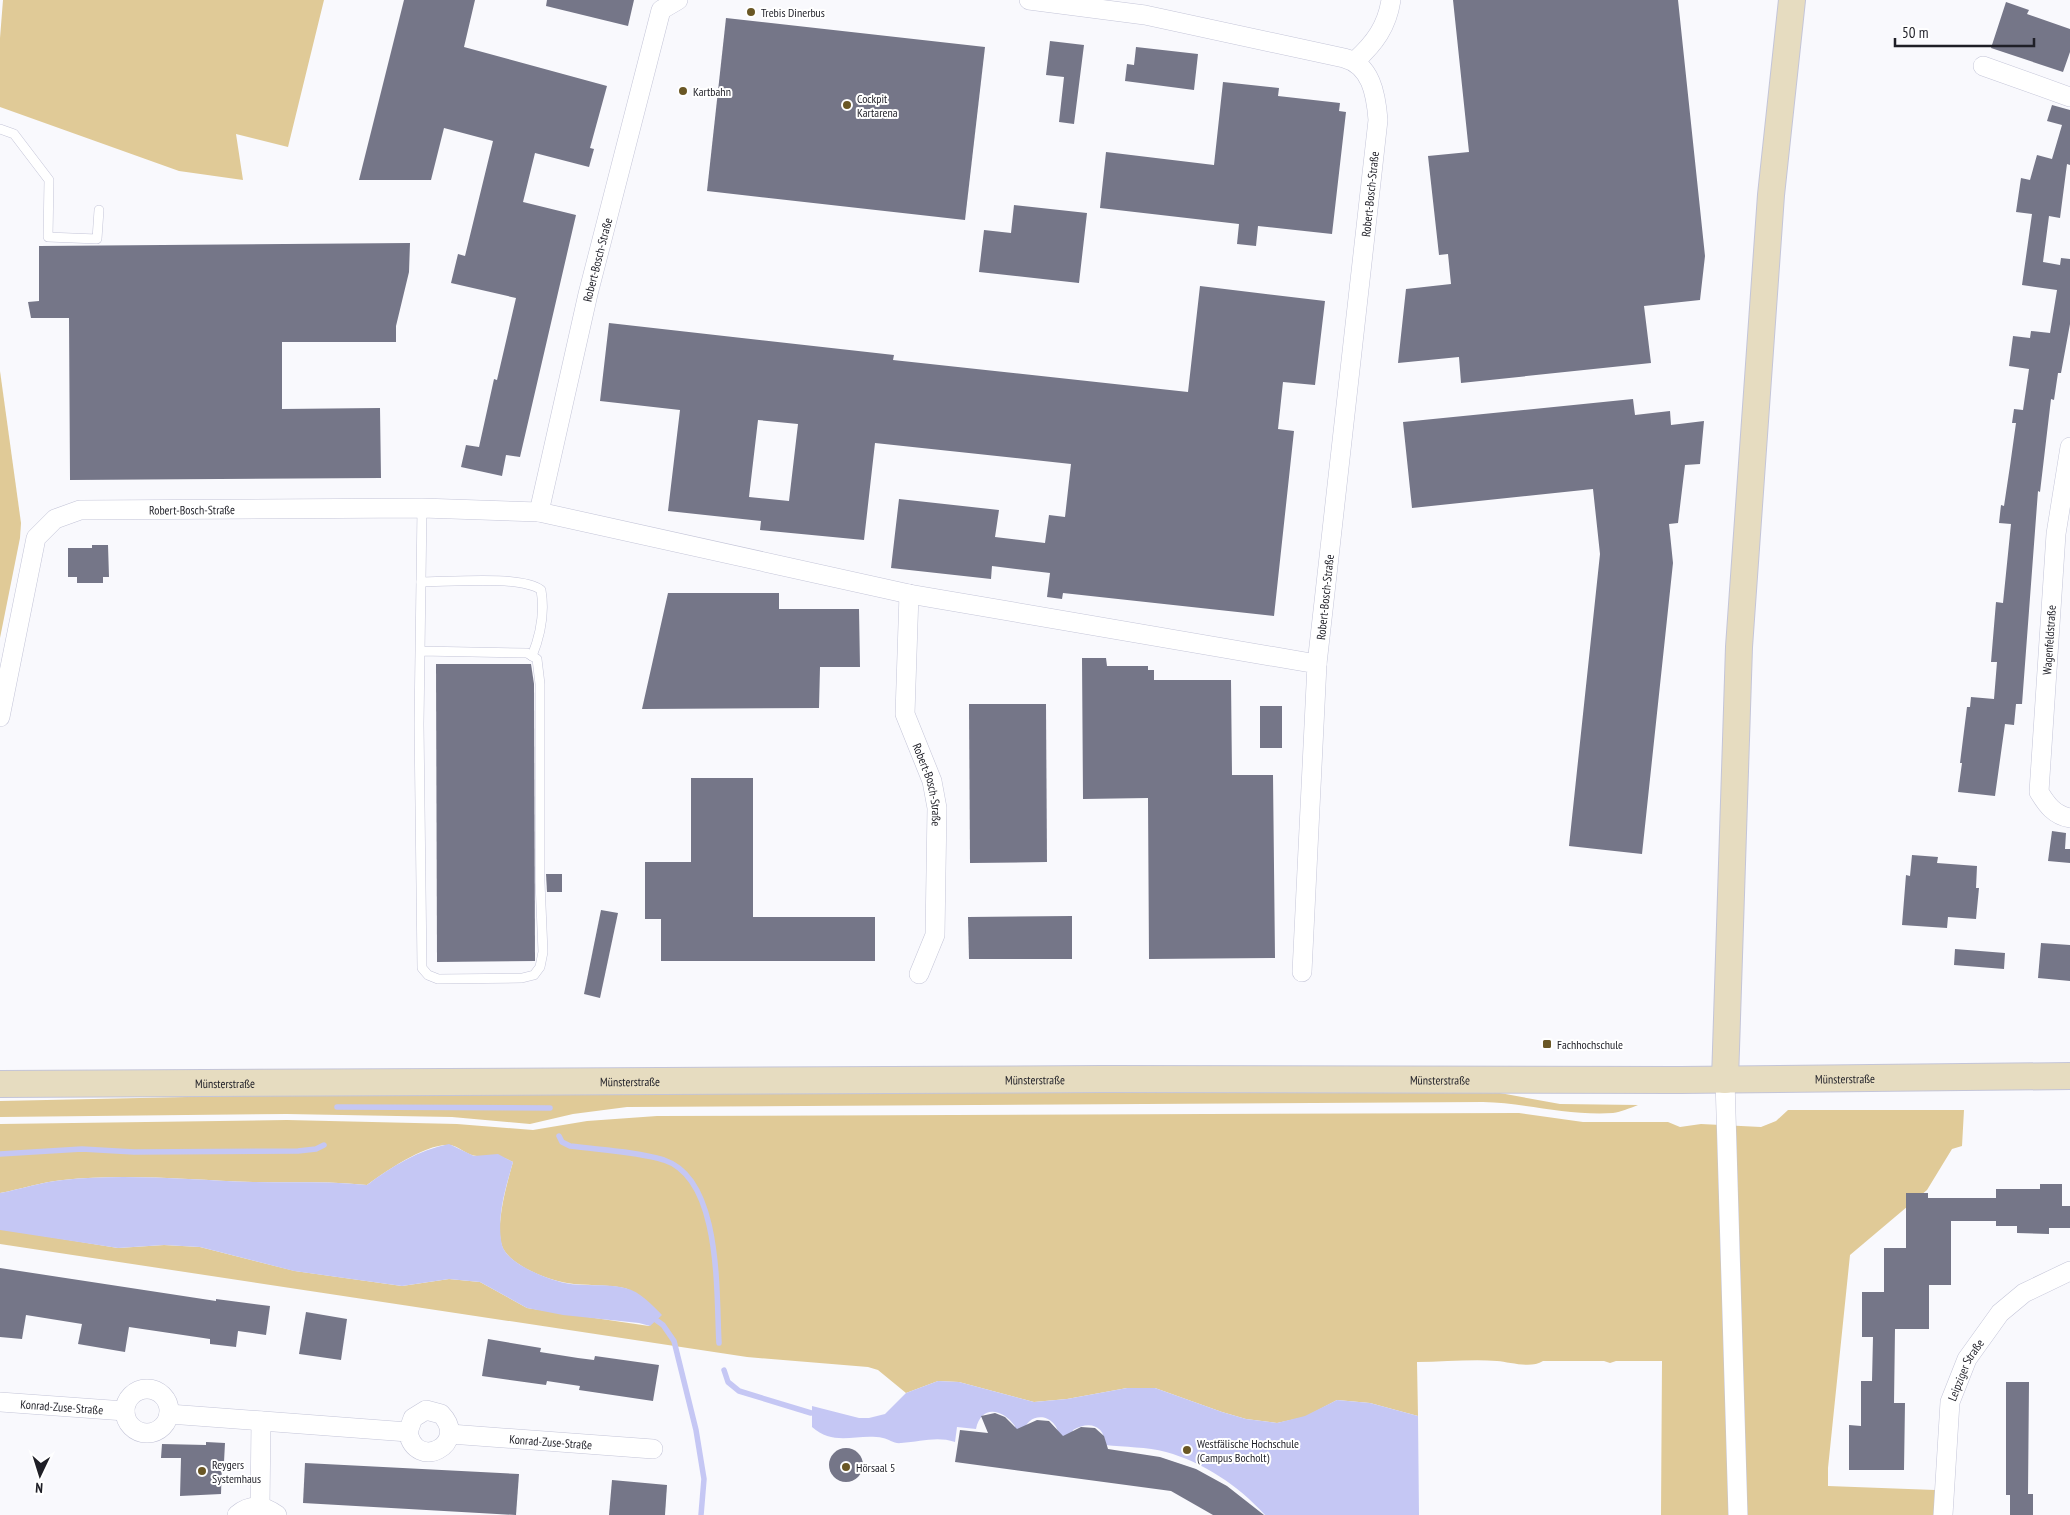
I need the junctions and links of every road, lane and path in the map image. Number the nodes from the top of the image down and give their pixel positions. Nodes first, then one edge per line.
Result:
1 (678, 0) edge
2 (1029, 0) edge
3 (1391, 0) edge
4 (1792, 0) edge
5 (662, 5) edge
6 (1355, 61) junction
7 (1983, 66) dead end
8 (2070, 97) edge
9 (0, 129) edge
10 (99, 210) dead end
11 (2070, 447) edge
12 (422, 508) junction
13 (539, 512) junction
14 (421, 582) junction
15 (909, 594) junction
16 (420, 651) junction
17 (532, 656) junction
18 (1317, 664) junction
19 (0, 718) edge
20 (2070, 818) edge
21 (1302, 972) dead end
22 (920, 974) dead end
23 (2070, 1076) edge
24 (1725, 1080) junction
25 (0, 1084) edge
26 (2070, 1271) edge
27 (0, 1402) edge
28 (125, 1412) junction
29 (169, 1414) junction
30 (261, 1421) junction
31 (408, 1432) junction
32 (450, 1434) junction
33 (653, 1449) dead end
34 (260, 1507) junction
35 (237, 1515) edge
36 (277, 1515) edge
37 (1738, 1515) edge
38 (1943, 1515) edge

1 - 5 street, Robert-Bosch-Straße
2 - 6 street
3 - 6 street
4 - 24 main road
5 - 13 street, Robert-Bosch-Straße
6 - 18 street, Robert-Bosch-Straße
7 - 8 street
9 - 10 lane
11 - 20 street, Wagenfeldstraße
12 - 13 street, Robert-Bosch-Straße
12 - 14 lane
12 - 19 street, Robert-Bosch-Straße
13 - 15 street, Robert-Bosch-Straße
14 - 16 lane
14 - 17 lane
15 - 18 street, Robert-Bosch-Straße
15 - 22 street, Robert-Bosch-Straße
16 - 17 lane
16 - 17 lane
18 - 21 street, Robert-Bosch-Straße
23 - 24 main road, Münsterstraße
24 - 25 main road, Münsterstraße
24 - 37 street
26 - 38 street, Leipziger Straße
27 - 28 street, Konrad-Zuse-Straße
28 - 29 street
28 - 29 street
29 - 30 street
30 - 31 street
30 - 34 street
31 - 32 street
31 - 32 street
32 - 33 street, Konrad-Zuse-Straße
34 - 35 street
34 - 36 street

